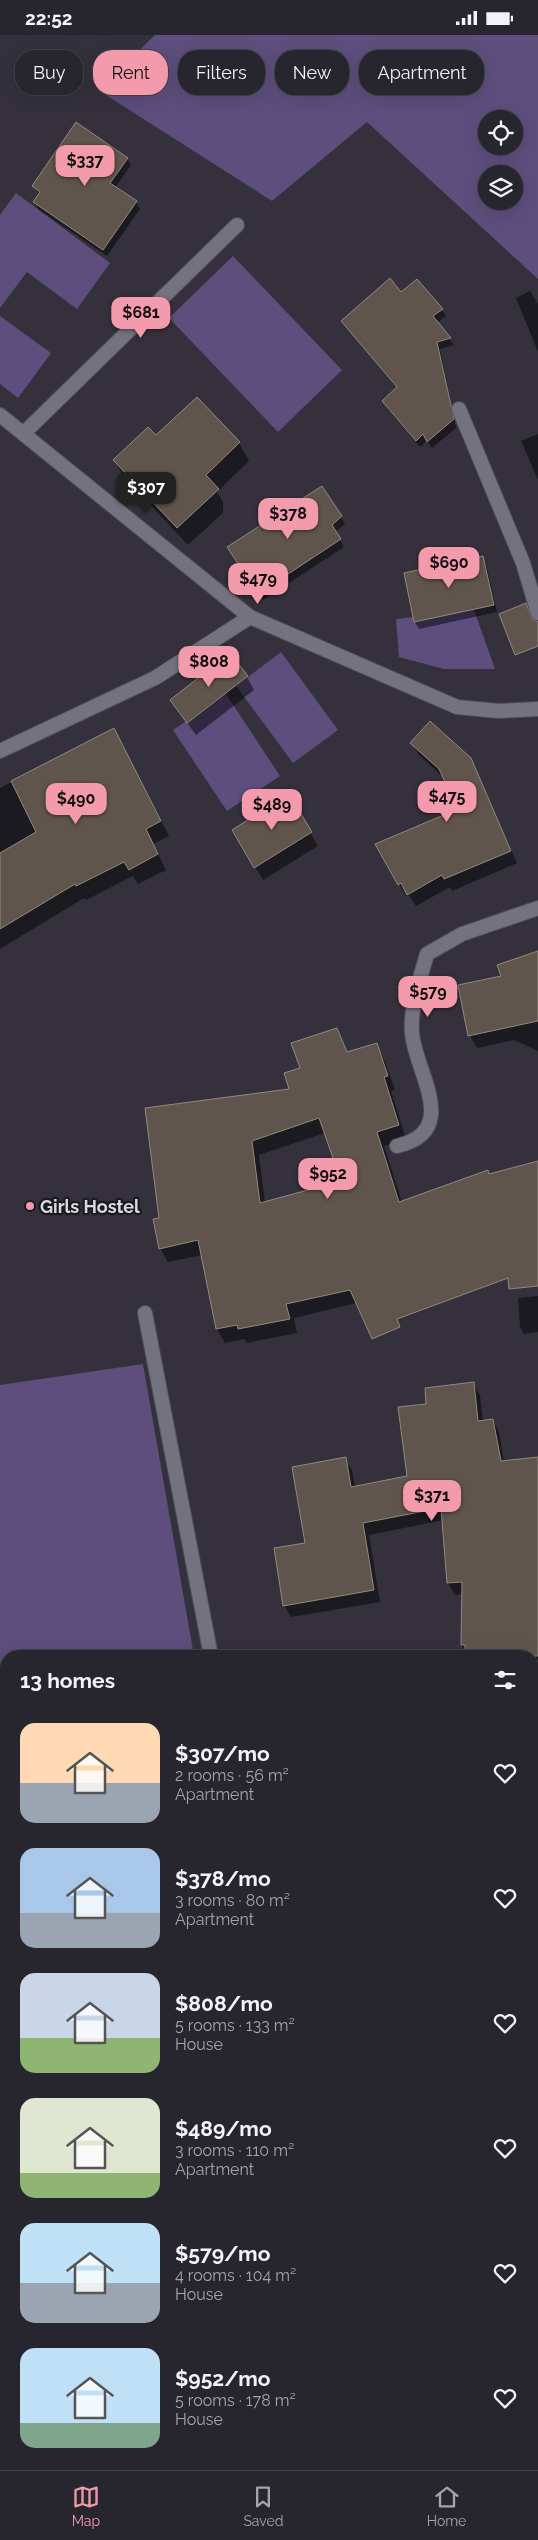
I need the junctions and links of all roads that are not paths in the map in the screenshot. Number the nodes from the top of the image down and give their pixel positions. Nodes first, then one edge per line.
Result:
1 (237, 225) dead end
2 (459, 409) dead end
3 (0, 415) edge
4 (24, 433) junction
5 (538, 613) edge
6 (250, 617) junction
7 (538, 709) edge
8 (0, 751) edge
9 (538, 908) edge
10 (397, 1146) dead end
11 (145, 1313) dead end
12 (210, 1650) edge

1 - 4 street
2 - 5 street
3 - 4 street
4 - 6 street
6 - 7 street
6 - 8 street
9 - 10 street
11 - 12 street

